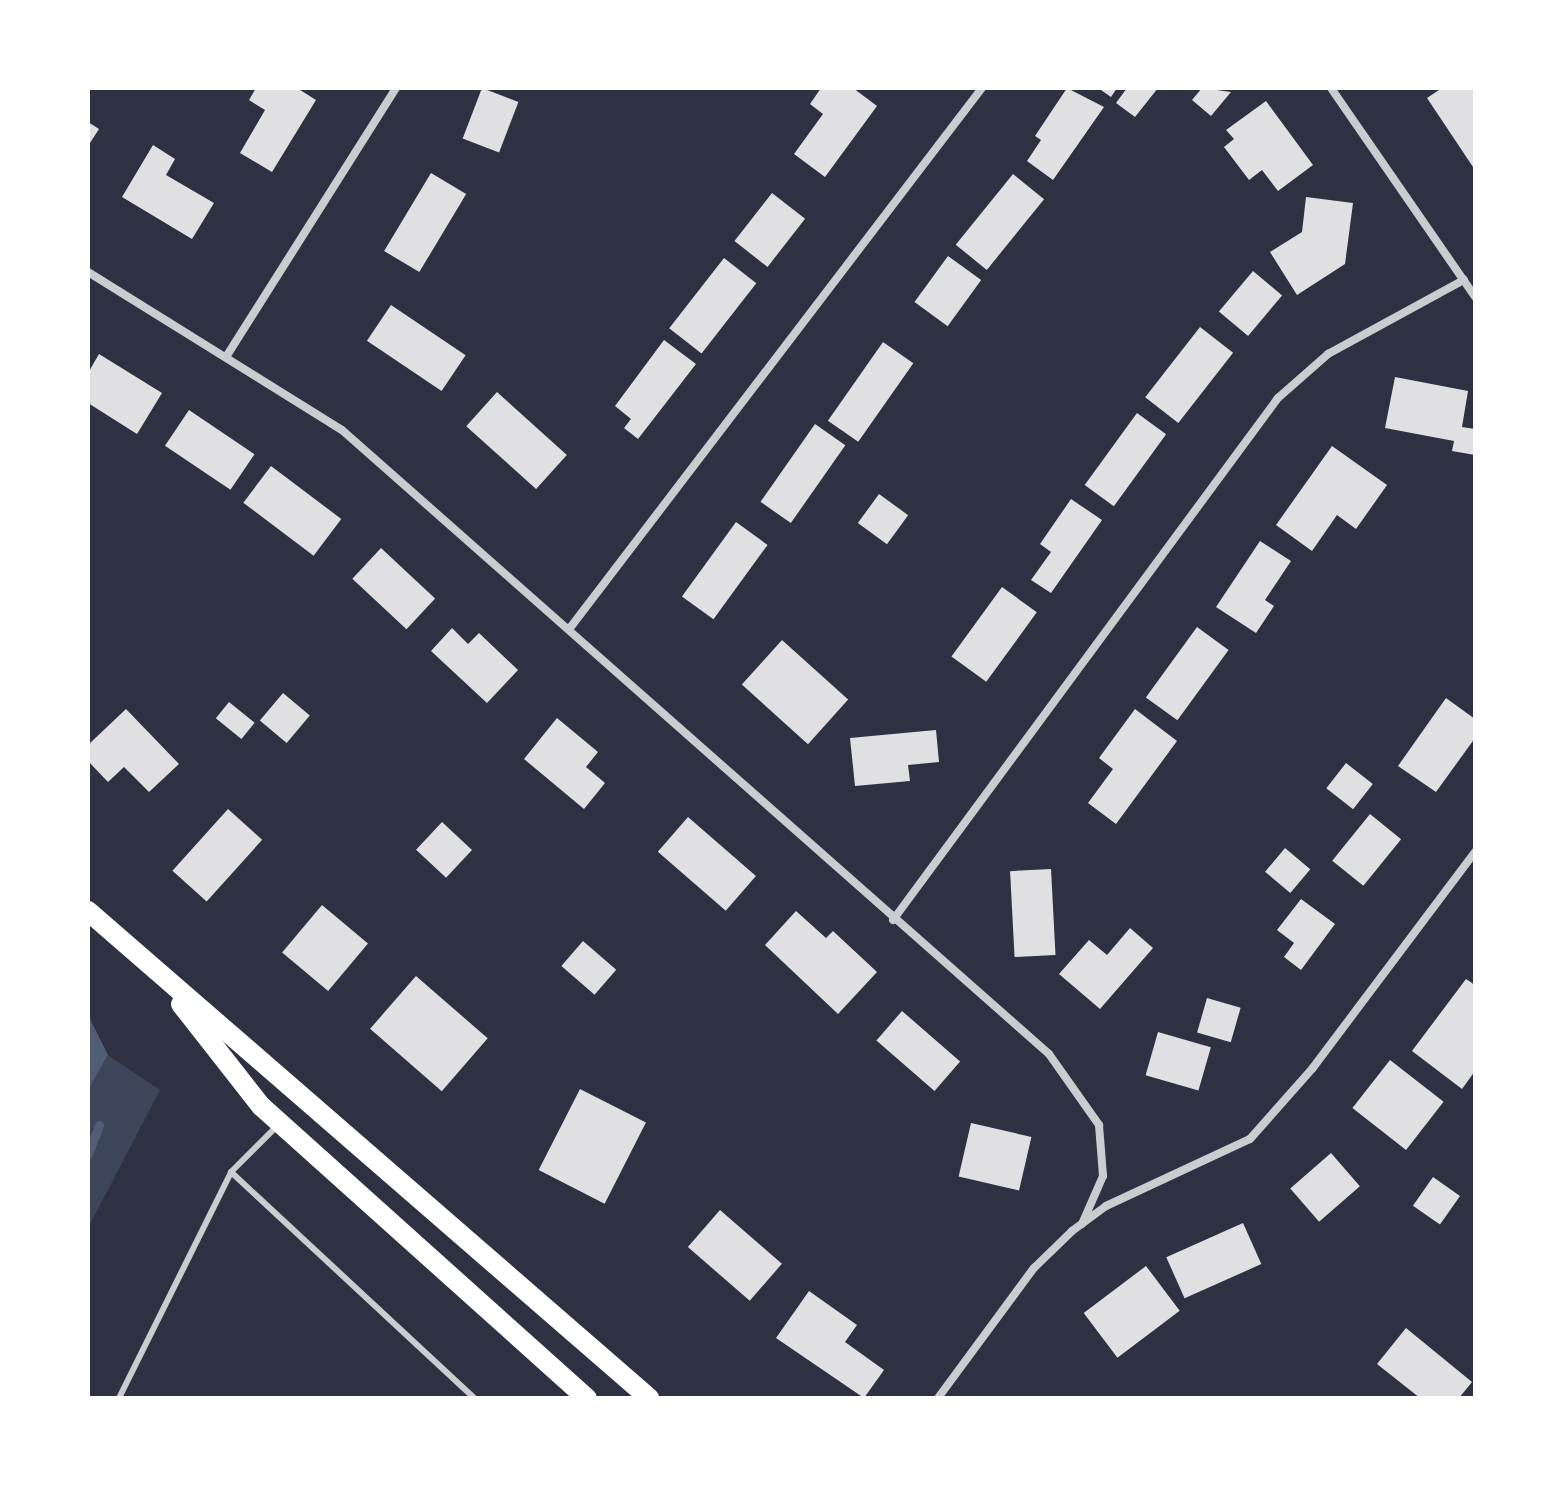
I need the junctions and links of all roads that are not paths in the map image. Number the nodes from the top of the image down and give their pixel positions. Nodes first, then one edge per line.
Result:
1 (396, 88) edge
2 (982, 88) edge
3 (1331, 88) edge
4 (88, 272) edge
5 (1464, 280) junction
6 (1475, 297) edge
7 (226, 357) junction
8 (570, 628) junction
9 (1475, 852) edge
10 (88, 911) edge
11 (893, 920) junction
12 (161, 979) junction
13 (280, 1124) junction
14 (231, 1172) junction
15 (1082, 1224) junction
16 (119, 1398) edge
17 (474, 1398) edge
18 (587, 1398) edge
19 (649, 1398) edge
20 (938, 1398) edge

1 - 7 street
2 - 8 street
3 - 5 street
4 - 7 street
5 - 6 street
5 - 11 street
7 - 8 street
8 - 11 street
9 - 15 street
10 - 12 main road
11 - 15 street
12 - 13 main road
12 - 19 main road
13 - 14 lane
13 - 18 main road
14 - 16 lane
14 - 17 lane
15 - 20 street

